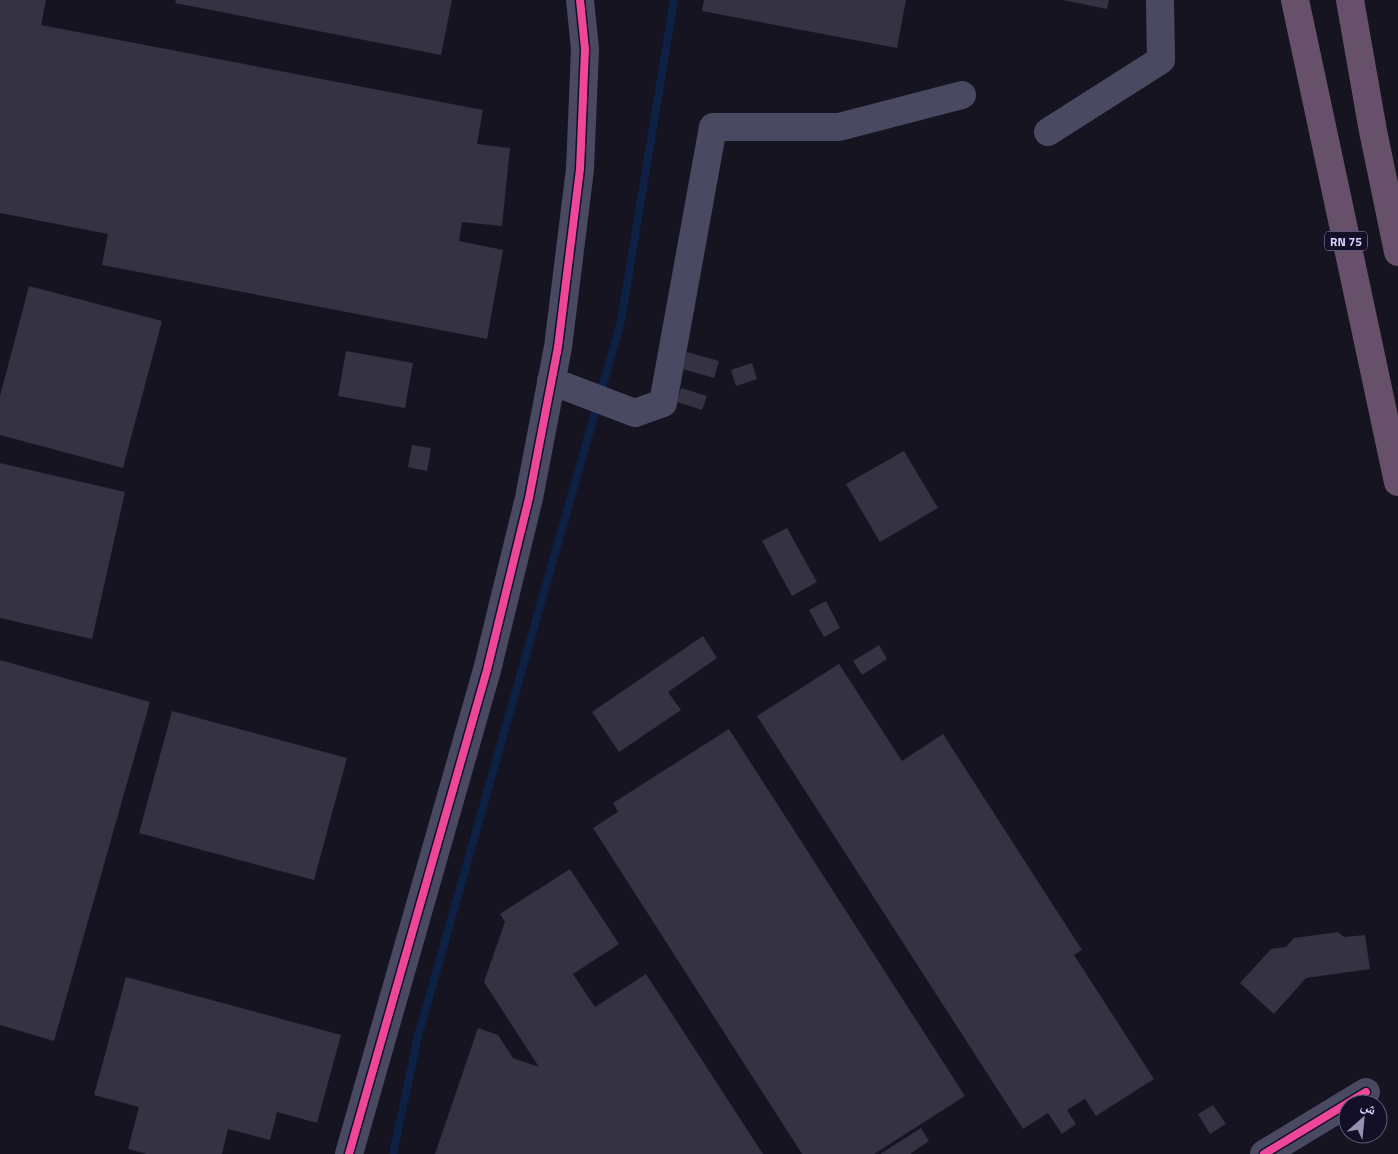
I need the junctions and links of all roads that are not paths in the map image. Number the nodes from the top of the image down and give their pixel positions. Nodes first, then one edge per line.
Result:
1 (580, 0) edge
2 (1160, 0) edge
3 (1295, 0) edge
4 (1350, 0) edge
5 (962, 95) dead end
6 (1048, 132) dead end
7 (1398, 252) edge
8 (551, 381) junction
9 (1398, 482) edge
10 (1366, 1092) dead end
11 (350, 1154) edge
12 (1264, 1154) edge

1 - 8 street
2 - 6 street
3 - 9 highway, RN 75
4 - 7 highway
5 - 8 street
8 - 11 street
10 - 12 street

